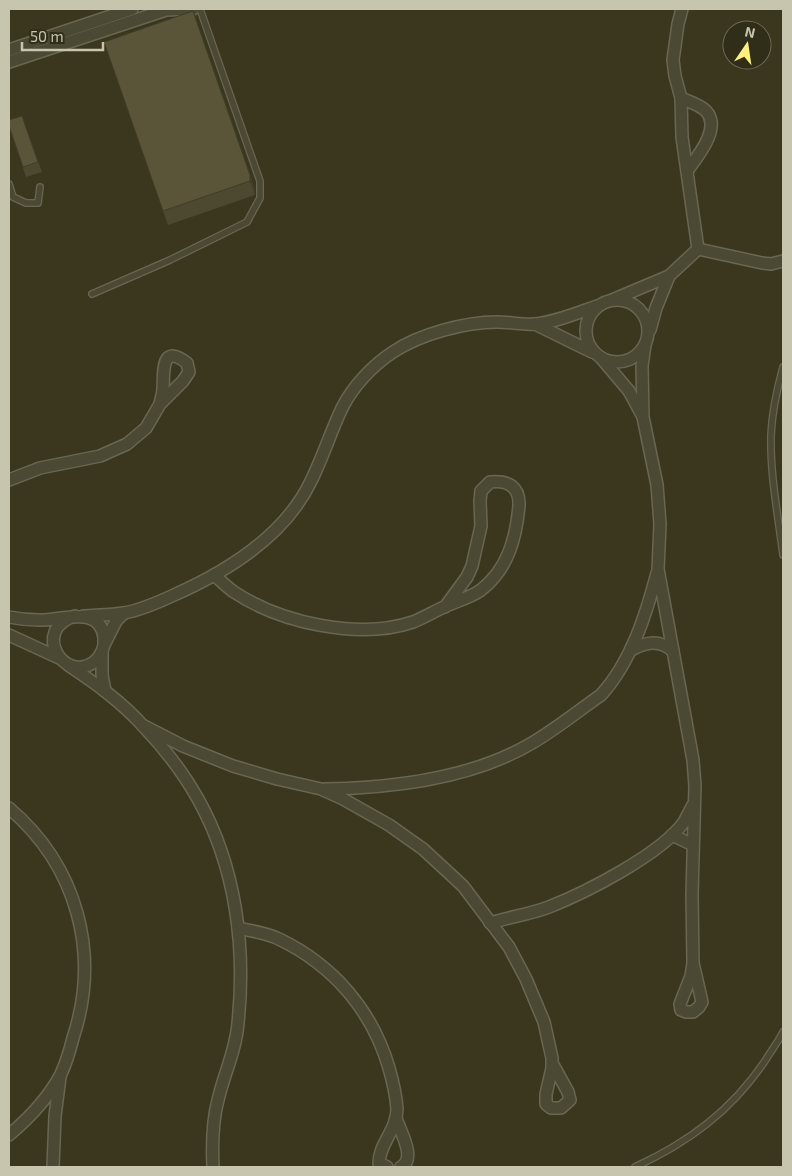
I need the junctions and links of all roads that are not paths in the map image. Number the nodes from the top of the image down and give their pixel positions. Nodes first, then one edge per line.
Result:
1 (132, 9) edge
2 (193, 9) edge
3 (200, 9) edge
4 (682, 9) edge
5 (9, 50) edge
6 (9, 62) edge
7 (681, 98) junction
8 (686, 170) junction
9 (9, 184) edge
10 (40, 187) dead end
11 (698, 249) junction
12 (783, 261) edge
13 (669, 276) junction
14 (92, 294) dead end
15 (612, 300) junction
16 (597, 306) junction
17 (535, 324) junction
18 (647, 341) junction
19 (598, 356) junction
20 (783, 367) edge
21 (160, 404) dead end
22 (642, 416) junction
23 (9, 480) edge
24 (783, 554) edge
25 (658, 570) junction
26 (214, 575) junction
27 (445, 607) junction
28 (124, 613) junction
29 (79, 616) junction
30 (9, 617) edge
31 (9, 635) edge
32 (103, 648) junction
33 (631, 650) junction
34 (673, 651) junction
35 (64, 661) junction
36 (105, 691) junction
37 (144, 726) junction
38 (183, 746) junction
39 (172, 761) junction
40 (362, 787) junction
41 (321, 789) junction
42 (694, 802) junction
43 (357, 806) junction
44 (9, 808) edge
45 (672, 835) junction
46 (693, 845) junction
47 (490, 922) junction
48 (238, 928) junction
49 (693, 963) dead end
50 (783, 1032) edge
51 (552, 1063) dead end
52 (61, 1074) junction
53 (36, 1108) junction
54 (55, 1116) junction
55 (396, 1118) junction
56 (9, 1135) edge
57 (53, 1167) edge
58 (212, 1167) edge
59 (387, 1167) edge
60 (401, 1167) edge
61 (635, 1167) edge

1 - 5 street
2 - 6 street
3 - 14 lane
4 - 7 street
7 - 8 street
7 - 8 street
8 - 11 street
9 - 10 lane
11 - 12 street
11 - 13 street
13 - 15 street
13 - 18 street
15 - 16 street
15 - 18 street
16 - 17 street
16 - 19 street
17 - 19 street
17 - 26 street
18 - 19 street
18 - 22 street
19 - 22 street
20 - 24 lane
21 - 23 street
22 - 25 street
25 - 33 street
25 - 34 street
26 - 27 street
26 - 28 street
27 - 27 street
28 - 29 street
28 - 32 street
29 - 30 street
29 - 32 street
29 - 35 street
31 - 35 street
32 - 35 street
32 - 36 street
33 - 34 street
33 - 40 street
34 - 42 street
35 - 36 street
36 - 37 street
37 - 38 street
37 - 39 street
38 - 39 street
38 - 41 street
39 - 48 street
40 - 41 street
40 - 43 street
41 - 43 street
42 - 45 street
42 - 46 street
43 - 47 street
44 - 52 street
45 - 46 street
45 - 47 street
46 - 49 street
47 - 51 street
48 - 55 street
48 - 58 street
50 - 61 lane
52 - 53 street
52 - 54 street
53 - 54 street
53 - 56 street
54 - 57 street
55 - 59 street
55 - 60 street

